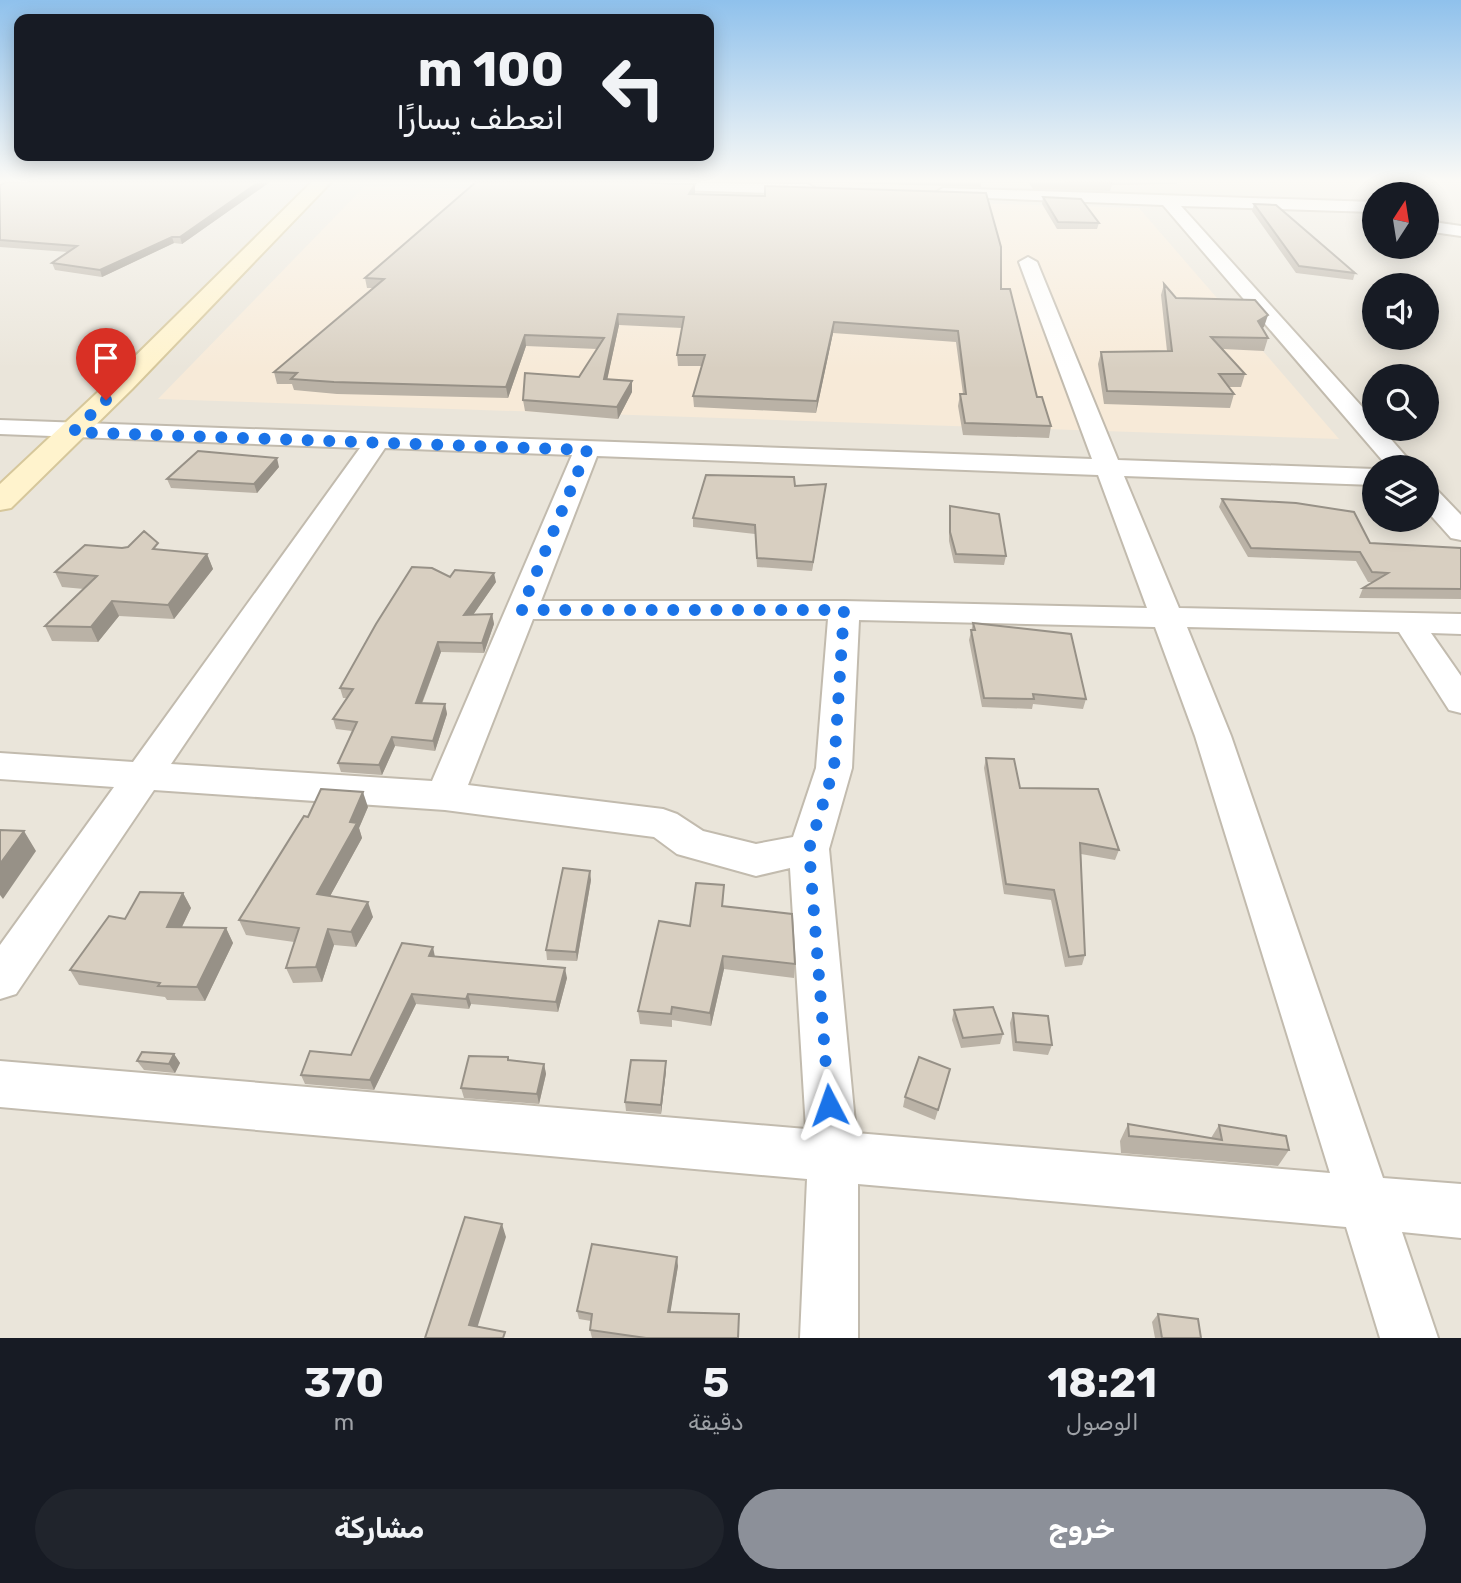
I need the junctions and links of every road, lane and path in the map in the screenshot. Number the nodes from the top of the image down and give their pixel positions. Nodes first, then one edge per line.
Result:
1 (260, 244) edge
2 (1206, 244) edge
3 (1028, 262) dead end
4 (0, 427) edge
5 (73, 432) junction
6 (377, 442) junction
7 (587, 450) junction
8 (1391, 455) edge
9 (1108, 468) junction
10 (1362, 477) edge
11 (0, 501) edge
12 (1439, 508) edge
13 (1461, 531) edge
14 (521, 610) junction
15 (844, 610) junction
16 (1166, 616) junction
17 (1408, 622) junction
18 (1461, 624) edge
19 (1461, 702) edge
20 (0, 766) edge
21 (142, 777) junction
22 (445, 796) junction
23 (809, 849) junction
24 (15, 935) edge
25 (0, 980) edge
26 (0, 1084) edge
27 (833, 1156) junction
28 (1365, 1202) junction
29 (1461, 1211) edge
30 (829, 1338) edge
31 (1409, 1338) edge

1 - 5 street
2 - 8 street
3 - 9 street
4 - 5 street
5 - 6 street
5 - 11 street
6 - 7 street
6 - 21 street
7 - 9 street
7 - 14 street
9 - 10 street
9 - 16 street
12 - 13 street
14 - 15 street
14 - 22 street
15 - 16 street
15 - 23 street
16 - 17 street
16 - 28 street
17 - 18 street
17 - 19 street
20 - 21 street
21 - 22 street
21 - 24 street
22 - 23 street
23 - 27 street
24 - 25 street
26 - 27 street
27 - 28 street
27 - 30 street
28 - 29 street
28 - 31 street

